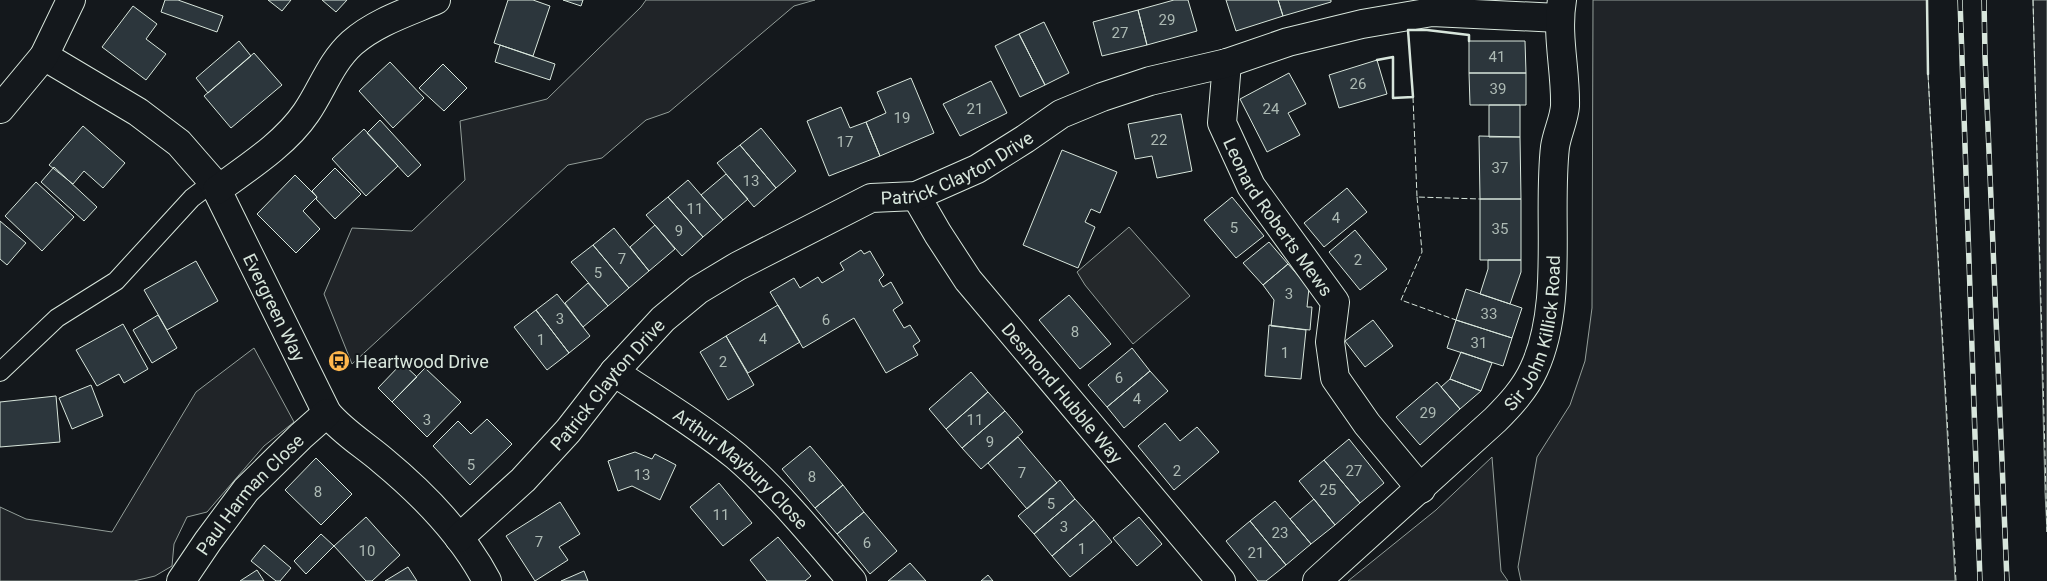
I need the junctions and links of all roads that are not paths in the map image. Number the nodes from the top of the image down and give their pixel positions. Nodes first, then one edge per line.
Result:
1 (71, 0) edge
2 (436, 0) edge
3 (1561, 9) edge
4 (44, 56) junction
5 (1227, 63) junction
6 (0, 110) edge
7 (215, 186) junction
8 (916, 196) junction
9 (0, 372) edge
10 (614, 372) junction
11 (327, 413) junction
12 (1421, 489) junction
13 (459, 538) junction
14 (181, 581) edge
15 (487, 581) edge
16 (852, 581) edge
17 (1221, 581) edge
18 (1317, 581) edge

1 - 4 street
2 - 7 street
3 - 5 street, Patrick Clayton Drive
3 - 12 street, Sir John Killick Road
4 - 6 street
4 - 7 street, Evergreen Way
5 - 8 street, Patrick Clayton Drive
5 - 12 street, Leonard Roberts Mews
7 - 9 lane
7 - 11 street, Evergreen Way
8 - 10 street, Patrick Clayton Drive
8 - 17 street, Desmond Hubble Way
10 - 13 street, Patrick Clayton Drive
10 - 16 street, Arthur Maybury Close
11 - 13 street, Evergreen Way
11 - 14 street, Paul Harman Close
12 - 18 street, Sir John Killick Road
13 - 15 street, Evergreen Way

